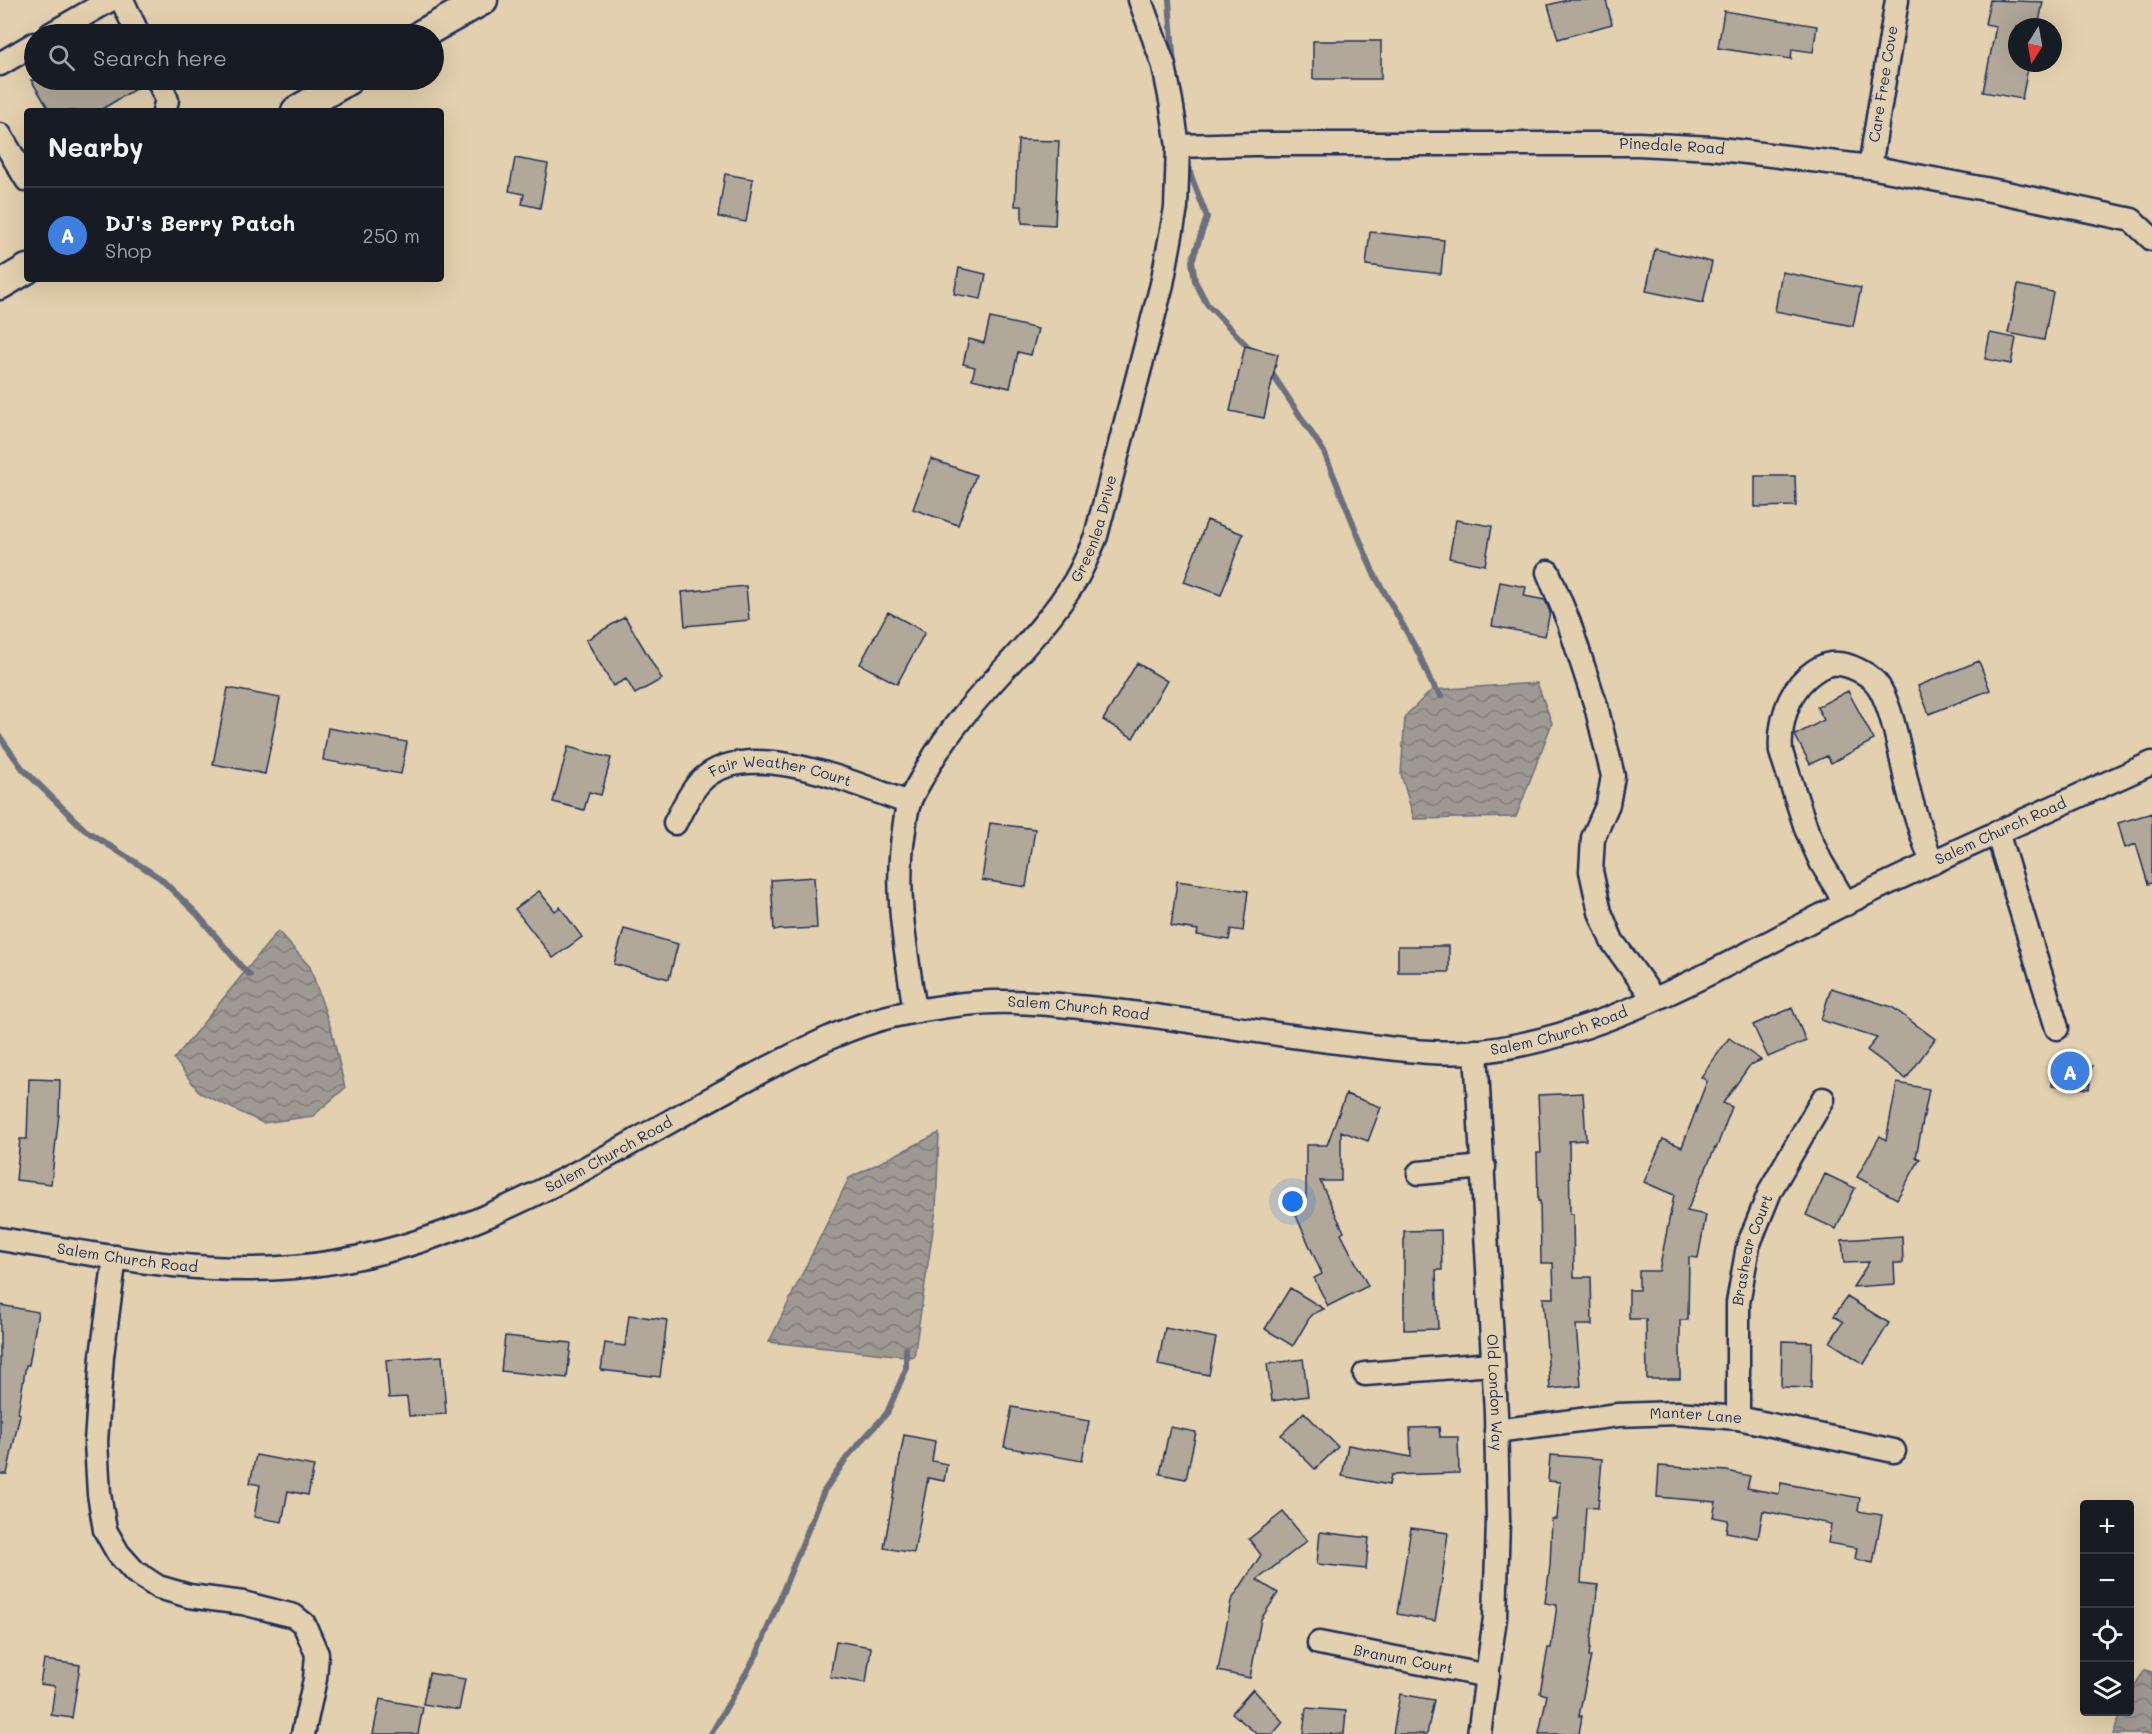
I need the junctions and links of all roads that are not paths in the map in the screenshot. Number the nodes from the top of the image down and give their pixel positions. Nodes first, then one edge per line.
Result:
1 (111, 0) edge
2 (122, 0) edge
3 (483, 0) edge
4 (1140, 0) edge
5 (1897, 0) edge
6 (69, 24) edge
7 (133, 24) edge
8 (440, 24) edge
9 (24, 50) edge
10 (0, 64) edge
11 (162, 90) edge
12 (331, 90) edge
13 (165, 108) edge
14 (301, 108) edge
15 (0, 135) edge
16 (1178, 146) junction
17 (1870, 167) junction
18 (24, 175) edge
19 (2152, 238) edge
20 (24, 271) edge
21 (0, 285) edge
22 (1548, 572) dead end
23 (2152, 763) edge
24 (909, 803) junction
25 (675, 823) dead end
26 (1997, 832) junction
27 (1932, 863) junction
28 (1846, 904) junction
29 (1654, 999) junction
30 (915, 1011) junction
31 (2057, 1028) dead end
32 (1476, 1051) junction
33 (1823, 1098) dead end
34 (1484, 1167) junction
35 (1419, 1173) dead end
36 (0, 1239) edge
37 (115, 1257) junction
38 (1492, 1365) junction
39 (1365, 1374) dead end
40 (1738, 1418) junction
41 (1496, 1431) junction
42 (1894, 1451) dead end
43 (1319, 1643) dead end
44 (1488, 1676) junction
45 (303, 1734) edge
46 (1479, 1734) edge

1 - 6 street
2 - 7 street
3 - 8 main road
4 - 16 street, Greenlea Drive
5 - 17 street, Care Free Cove
9 - 10 street
11 - 13 street
12 - 14 main road
15 - 18 street
16 - 17 street, Pinedale Road
16 - 24 street, Greenlea Drive
17 - 19 street, Pinedale Road
20 - 21 main road
22 - 29 street
23 - 26 street, Salem Church Road
24 - 25 street, Fair Weather Court
24 - 30 street, Greenlea Drive
26 - 27 street, Salem Church Road
26 - 31 street
27 - 28 street, Salem Church Road
27 - 28 street
28 - 29 street, Salem Church Road
29 - 32 street, Salem Church Road
30 - 32 street, Salem Church Road
30 - 37 street, Salem Church Road
32 - 34 street, Old London Way
33 - 40 street, Brashear Court
34 - 35 street
34 - 38 street, Old London Way
36 - 37 street, Salem Church Road
37 - 45 street
38 - 39 street
38 - 41 street, Old London Way
40 - 41 street, Manter Lane
40 - 42 street, Manter Lane
41 - 44 street, Old London Way
43 - 44 street, Branum Court
44 - 46 street, Old London Way

